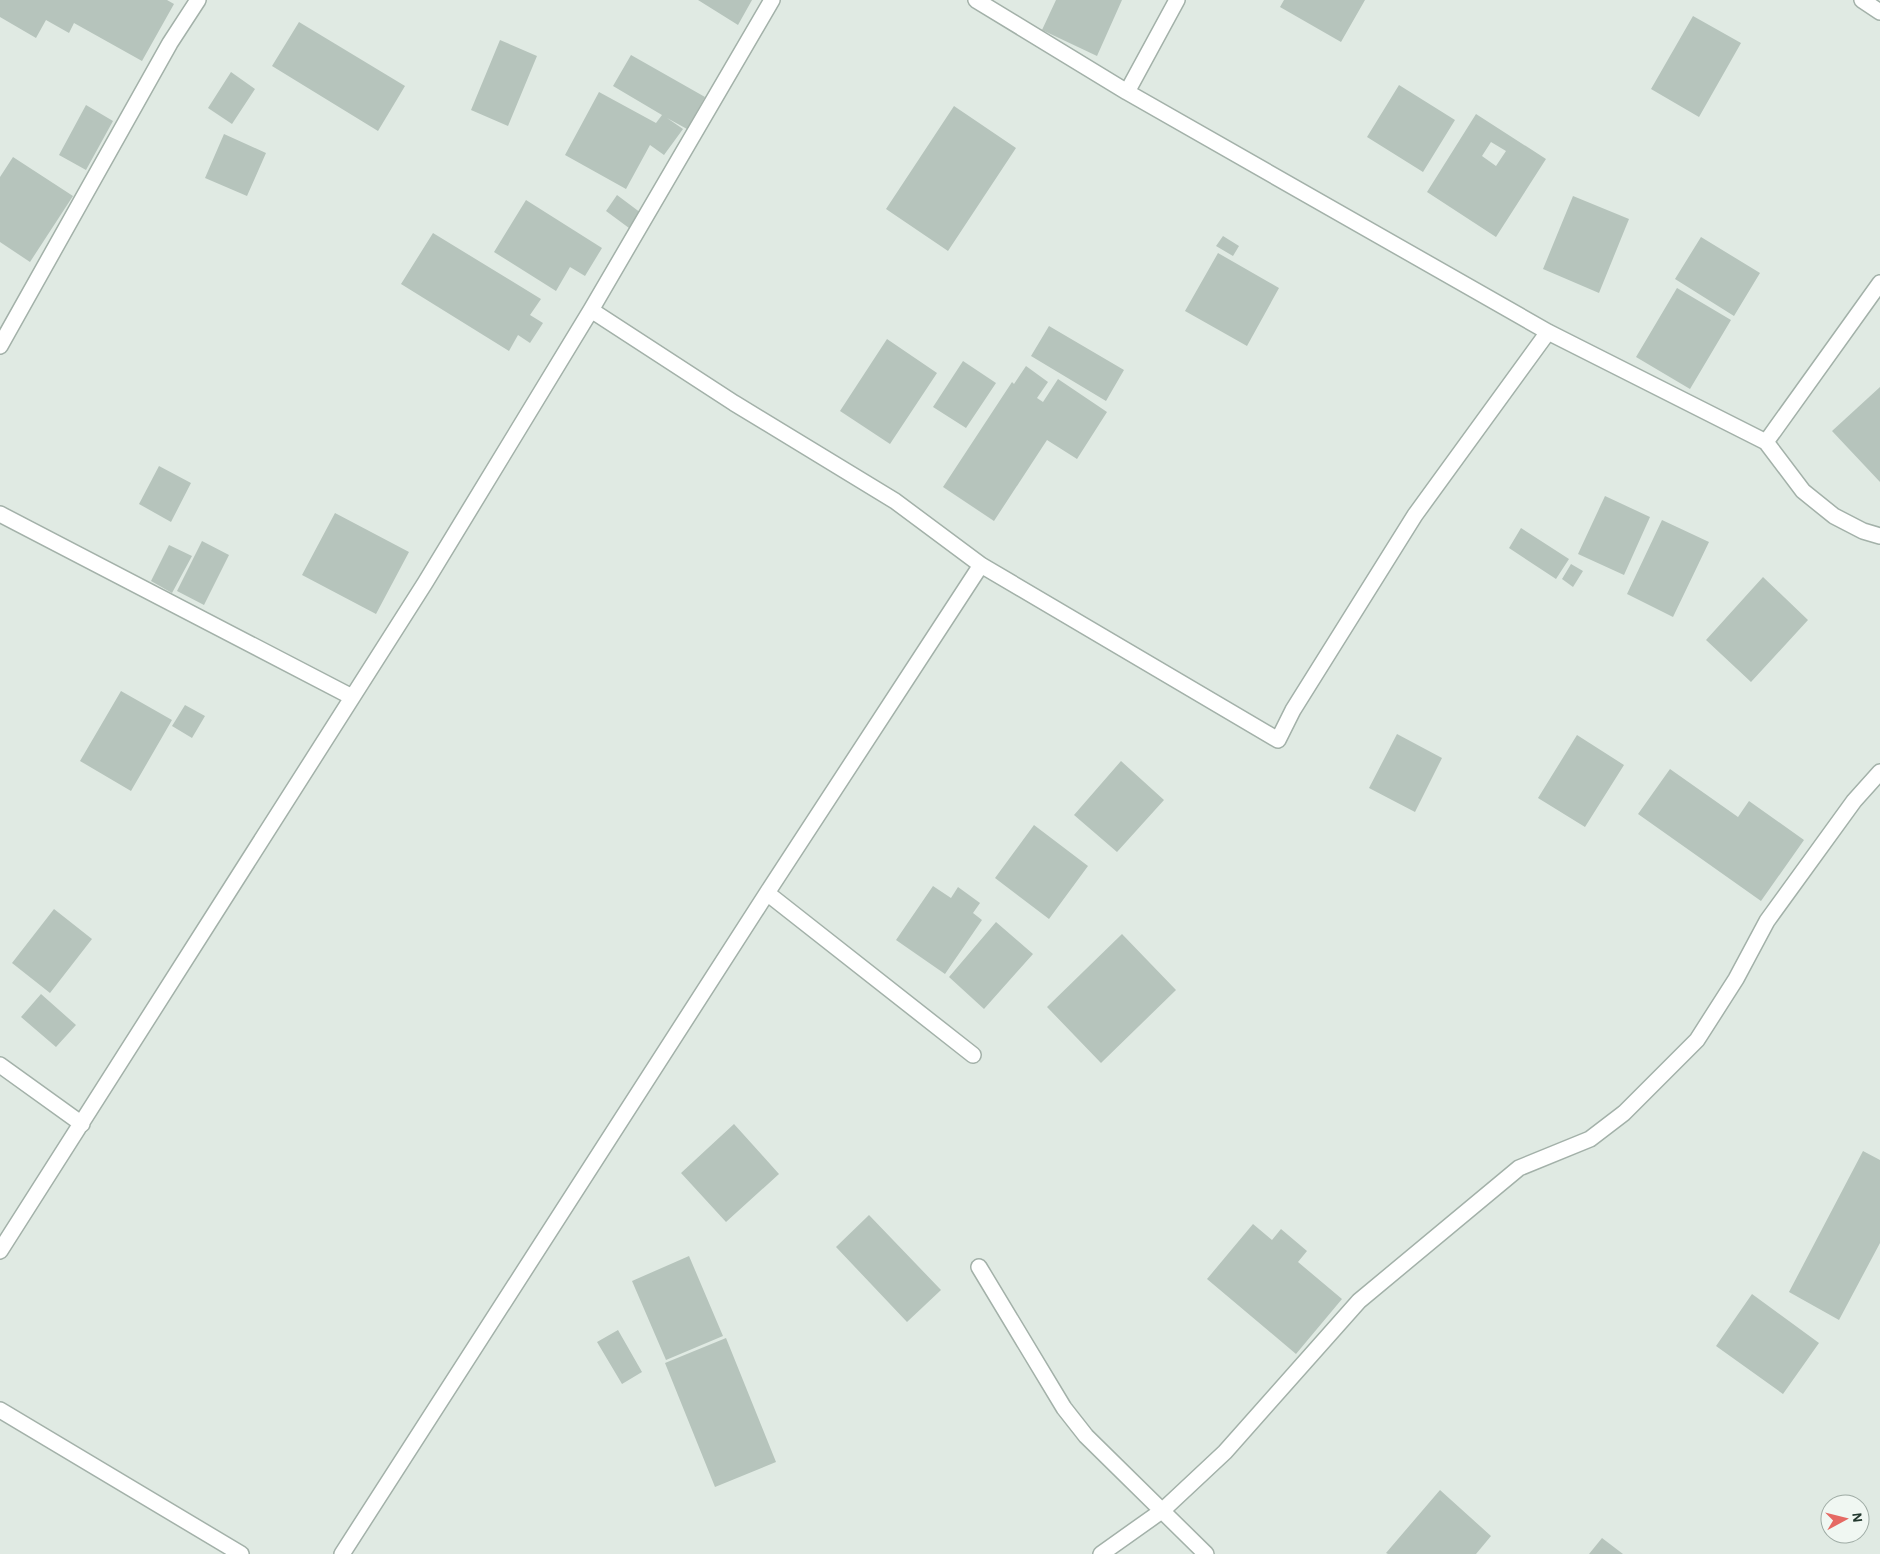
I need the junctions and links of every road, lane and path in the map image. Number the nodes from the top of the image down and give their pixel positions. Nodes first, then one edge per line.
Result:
1 (198, 0) edge
2 (772, 0) edge
3 (976, 0) edge
4 (1176, 0) edge
5 (1862, 0) edge
6 (1880, 12) edge
7 (1126, 92) junction
8 (1880, 283) edge
9 (591, 310) junction
10 (1548, 332) junction
11 (0, 346) edge
12 (1766, 442) junction
13 (0, 514) edge
14 (1880, 536) edge
15 (981, 565) junction
16 (352, 697) junction
17 (1880, 772) edge
18 (767, 893) junction
19 (973, 1055) dead end
20 (0, 1065) edge
21 (82, 1124) junction
22 (0, 1251) edge
23 (979, 1267) dead end
24 (0, 1410) edge
25 (1163, 1510) junction
26 (241, 1554) edge
27 (342, 1554) edge
28 (1101, 1554) edge
29 (1206, 1554) edge

1 - 11 street
2 - 9 street
3 - 7 street
4 - 7 street
5 - 6 street
7 - 10 street
8 - 12 street
9 - 15 street
9 - 16 street
10 - 12 street
10 - 15 street
12 - 14 street
13 - 16 street
15 - 18 street
16 - 21 street
17 - 25 street
18 - 19 street
18 - 27 street
20 - 21 street
21 - 22 street
23 - 25 street
24 - 26 street
25 - 28 street
25 - 29 street

